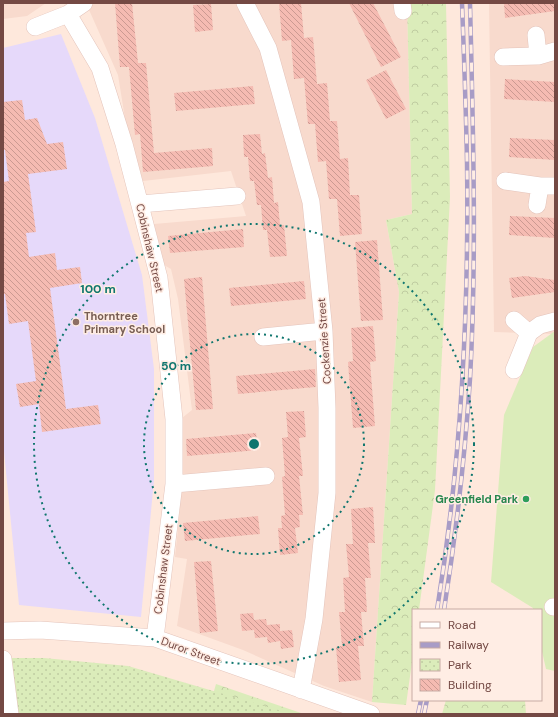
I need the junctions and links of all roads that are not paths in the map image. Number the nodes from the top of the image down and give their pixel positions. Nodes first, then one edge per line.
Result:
1 (84, 3) edge
2 (245, 3) edge
3 (68, 14) junction
4 (35, 27) dead end
5 (536, 35) dead end
6 (555, 51) edge
7 (538, 56) junction
8 (503, 57) dead end
9 (505, 181) dead end
10 (547, 186) edge
11 (237, 196) dead end
12 (140, 204) junction
13 (537, 205) dead end
14 (514, 320) dead end
15 (555, 321) edge
16 (324, 331) junction
17 (529, 333) junction
18 (263, 337) dead end
19 (514, 370) dead end
20 (266, 476) dead end
21 (174, 484) junction
22 (3, 631) edge
23 (155, 638) junction
24 (3, 659) edge
25 (301, 690) junction
26 (10, 714) edge
27 (371, 714) edge

1 - 3 street
2 - 16 street, Cockenzie Street
3 - 4 street
3 - 12 street, Cobinshaw Street
5 - 7 street
6 - 7 street
7 - 8 street
9 - 10 street
10 - 13 street
11 - 12 street
12 - 21 street, Cobinshaw Street
14 - 17 street
15 - 17 street
16 - 18 street
16 - 25 street, Cockenzie Street
17 - 19 street
20 - 21 street
21 - 23 street, Cobinshaw Street
22 - 23 street, Duror Street
23 - 25 street, Duror Street
24 - 26 street
25 - 27 street, Duror Street

